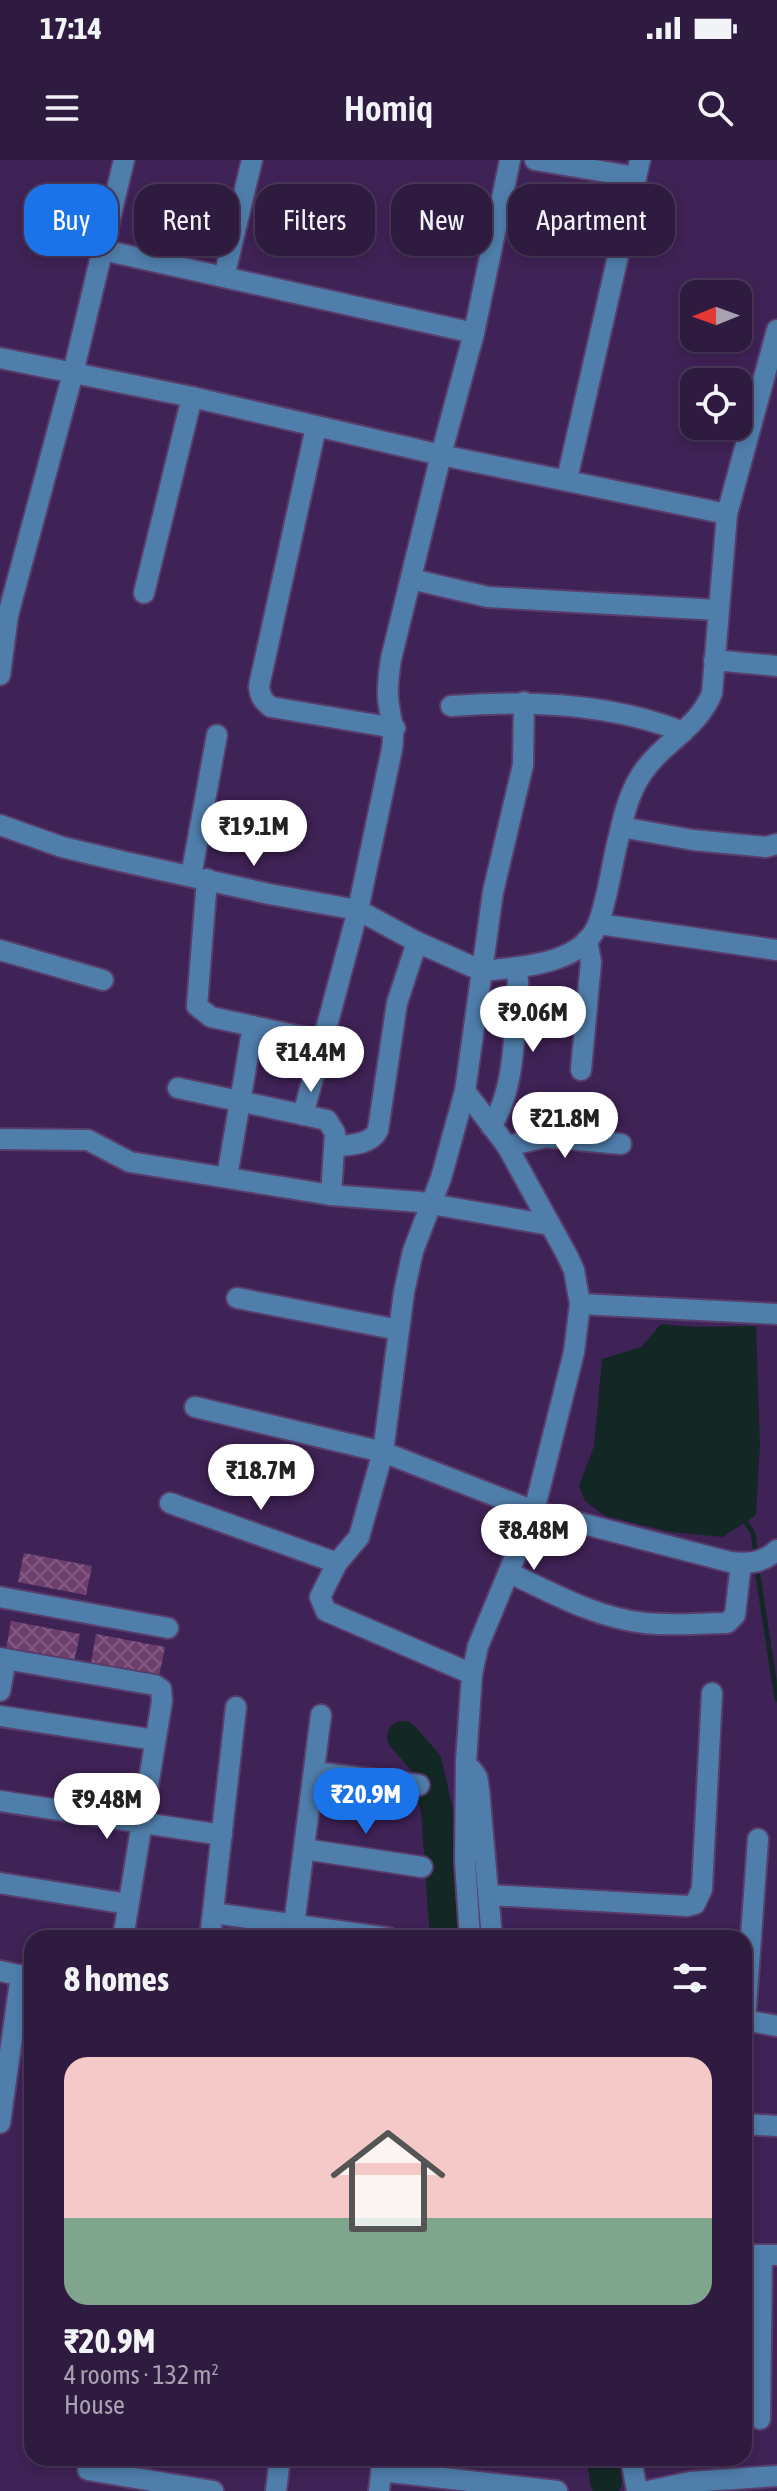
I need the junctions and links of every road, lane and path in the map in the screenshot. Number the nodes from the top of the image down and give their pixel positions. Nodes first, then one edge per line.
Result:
1 (124, 160) edge
2 (252, 160) edge
3 (510, 160) edge
4 (535, 160) edge
5 (638, 169) edge
6 (118, 186) edge
7 (118, 253) edge
8 (102, 256) edge
9 (224, 277) junction
10 (777, 330) edge
11 (474, 333) junction
12 (0, 358) edge
13 (73, 373) junction
14 (192, 397) junction
15 (316, 427) junction
16 (441, 455) junction
17 (567, 479) junction
18 (727, 514) junction
19 (411, 579) junction
20 (144, 593) dead end
21 (718, 610) junction
22 (714, 660) junction
23 (777, 666) edge
24 (0, 675) edge
25 (524, 702) junction
26 (451, 706) dead end
27 (395, 728) junction
28 (683, 732) junction
29 (217, 735) dead end
30 (0, 825) edge
31 (621, 827) junction
32 (777, 844) edge
33 (199, 878) junction
34 (358, 910) junction
35 (593, 932) junction
36 (417, 942) junction
37 (777, 950) edge
38 (1, 952) edge
39 (517, 968) junction
40 (482, 971) junction
41 (103, 980) dead end
42 (253, 1026) junction
43 (321, 1041) junction
44 (581, 1070) dead end
45 (178, 1088) dead end
46 (465, 1091) junction
47 (241, 1101) junction
48 (303, 1115) junction
49 (491, 1126) junction
50 (0, 1139) edge
51 (621, 1144) dead end
52 (507, 1146) junction
53 (336, 1147) junction
54 (227, 1177) junction
55 (331, 1195) junction
56 (431, 1204) junction
57 (550, 1225) junction
58 (237, 1298) dead end
59 (580, 1304) junction
60 (777, 1314) edge
61 (399, 1330) junction
62 (195, 1407) dead end
63 (383, 1452) junction
64 (170, 1503) dead end
65 (534, 1511) junction
66 (777, 1550) edge
67 (337, 1563) junction
68 (741, 1563) junction
69 (510, 1573) junction
70 (0, 1597) edge
71 (168, 1628) dead end
72 (3, 1659) edge
73 (472, 1674) junction
74 (0, 1691) edge
75 (712, 1693) dead end
76 (236, 1707) dead end
77 (321, 1715) dead end
78 (0, 1716) edge
79 (155, 1740) junction
80 (466, 1761) junction
81 (314, 1772) junction
82 (419, 1785) dead end
83 (0, 1801) edge
84 (141, 1824) junction
85 (222, 1835) junction
86 (758, 1839) dead end
87 (304, 1849) junction
88 (422, 1867) dead end
89 (0, 1883) edge
90 (489, 1895) junction
91 (128, 1904) junction
92 (213, 1913) junction
93 (294, 1925) junction
94 (124, 1930) edge
95 (211, 1930) edge
96 (330, 1930) edge
97 (469, 1930) edge
98 (491, 1930) edge
99 (751, 1930) edge
100 (0, 1971) edge
101 (24, 1977) edge
102 (24, 1986) edge
103 (752, 2021) edge
104 (777, 2026) edge
105 (3, 2084) edge
106 (0, 2123) edge
107 (752, 2124) edge
108 (777, 2126) edge
109 (761, 2255) edge
110 (760, 2419) dead end
111 (88, 2466) edge
112 (97, 2466) edge
113 (279, 2466) edge
114 (632, 2466) edge
115 (381, 2473) edge
116 (777, 2476) edge
117 (544, 2490) edge
118 (87, 2491) edge
119 (213, 2491) edge
120 (276, 2491) edge
121 (637, 2491) edge
122 (648, 2491) edge

1 - 6 street
2 - 9 street
3 - 11 street
4 - 5 street
5 - 17 street
7 - 9 street
8 - 13 street
9 - 11 street
10 - 18 street
11 - 16 street
12 - 13 street
13 - 14 street
13 - 24 street
14 - 15 street
14 - 20 street
15 - 16 street
15 - 27 street
16 - 17 street
16 - 19 street
17 - 18 street
18 - 21 street
19 - 21 street
19 - 27 street
21 - 22 street
22 - 23 street
22 - 28 street
25 - 26 street
25 - 28 street
25 - 40 street
27 - 34 street
28 - 31 street
29 - 33 street
30 - 33 street
31 - 32 street
31 - 35 street
33 - 34 street
33 - 42 street
34 - 36 street
34 - 43 street
35 - 37 street
35 - 39 street
35 - 44 street
36 - 40 street
36 - 53 street
38 - 41 street
39 - 40 street
39 - 49 street
40 - 46 street
42 - 43 street
42 - 47 street
43 - 48 street
45 - 47 street
46 - 49 street
46 - 56 street
47 - 48 street
47 - 54 street
48 - 53 street
49 - 52 street
50 - 54 street
51 - 52 street
52 - 57 street
53 - 55 street
54 - 55 street
55 - 56 street
56 - 57 street
56 - 61 street
57 - 59 street
58 - 61 street
59 - 60 street
59 - 65 street
61 - 63 street
62 - 63 street
63 - 65 street
63 - 67 street
64 - 67 street
65 - 68 street
65 - 69 street
66 - 68 street
67 - 73 street
68 - 69 street
69 - 73 street
70 - 71 street
72 - 74 street
72 - 79 street
73 - 80 street
75 - 90 street
76 - 85 street
77 - 81 street
78 - 79 street
79 - 84 street
80 - 90 street
80 - 97 street
81 - 82 street
81 - 87 street
83 - 84 street
84 - 85 street
84 - 91 street
85 - 92 street
86 - 99 street
87 - 88 street
87 - 93 street
89 - 91 street
90 - 98 street
91 - 94 street
92 - 93 street
92 - 95 street
93 - 96 street
100 - 101 street
102 - 105 street
103 - 104 street
105 - 106 street
107 - 108 street
109 - 110 street
111 - 118 street
112 - 119 street
113 - 120 street
114 - 121 street
115 - 117 street
116 - 122 street

